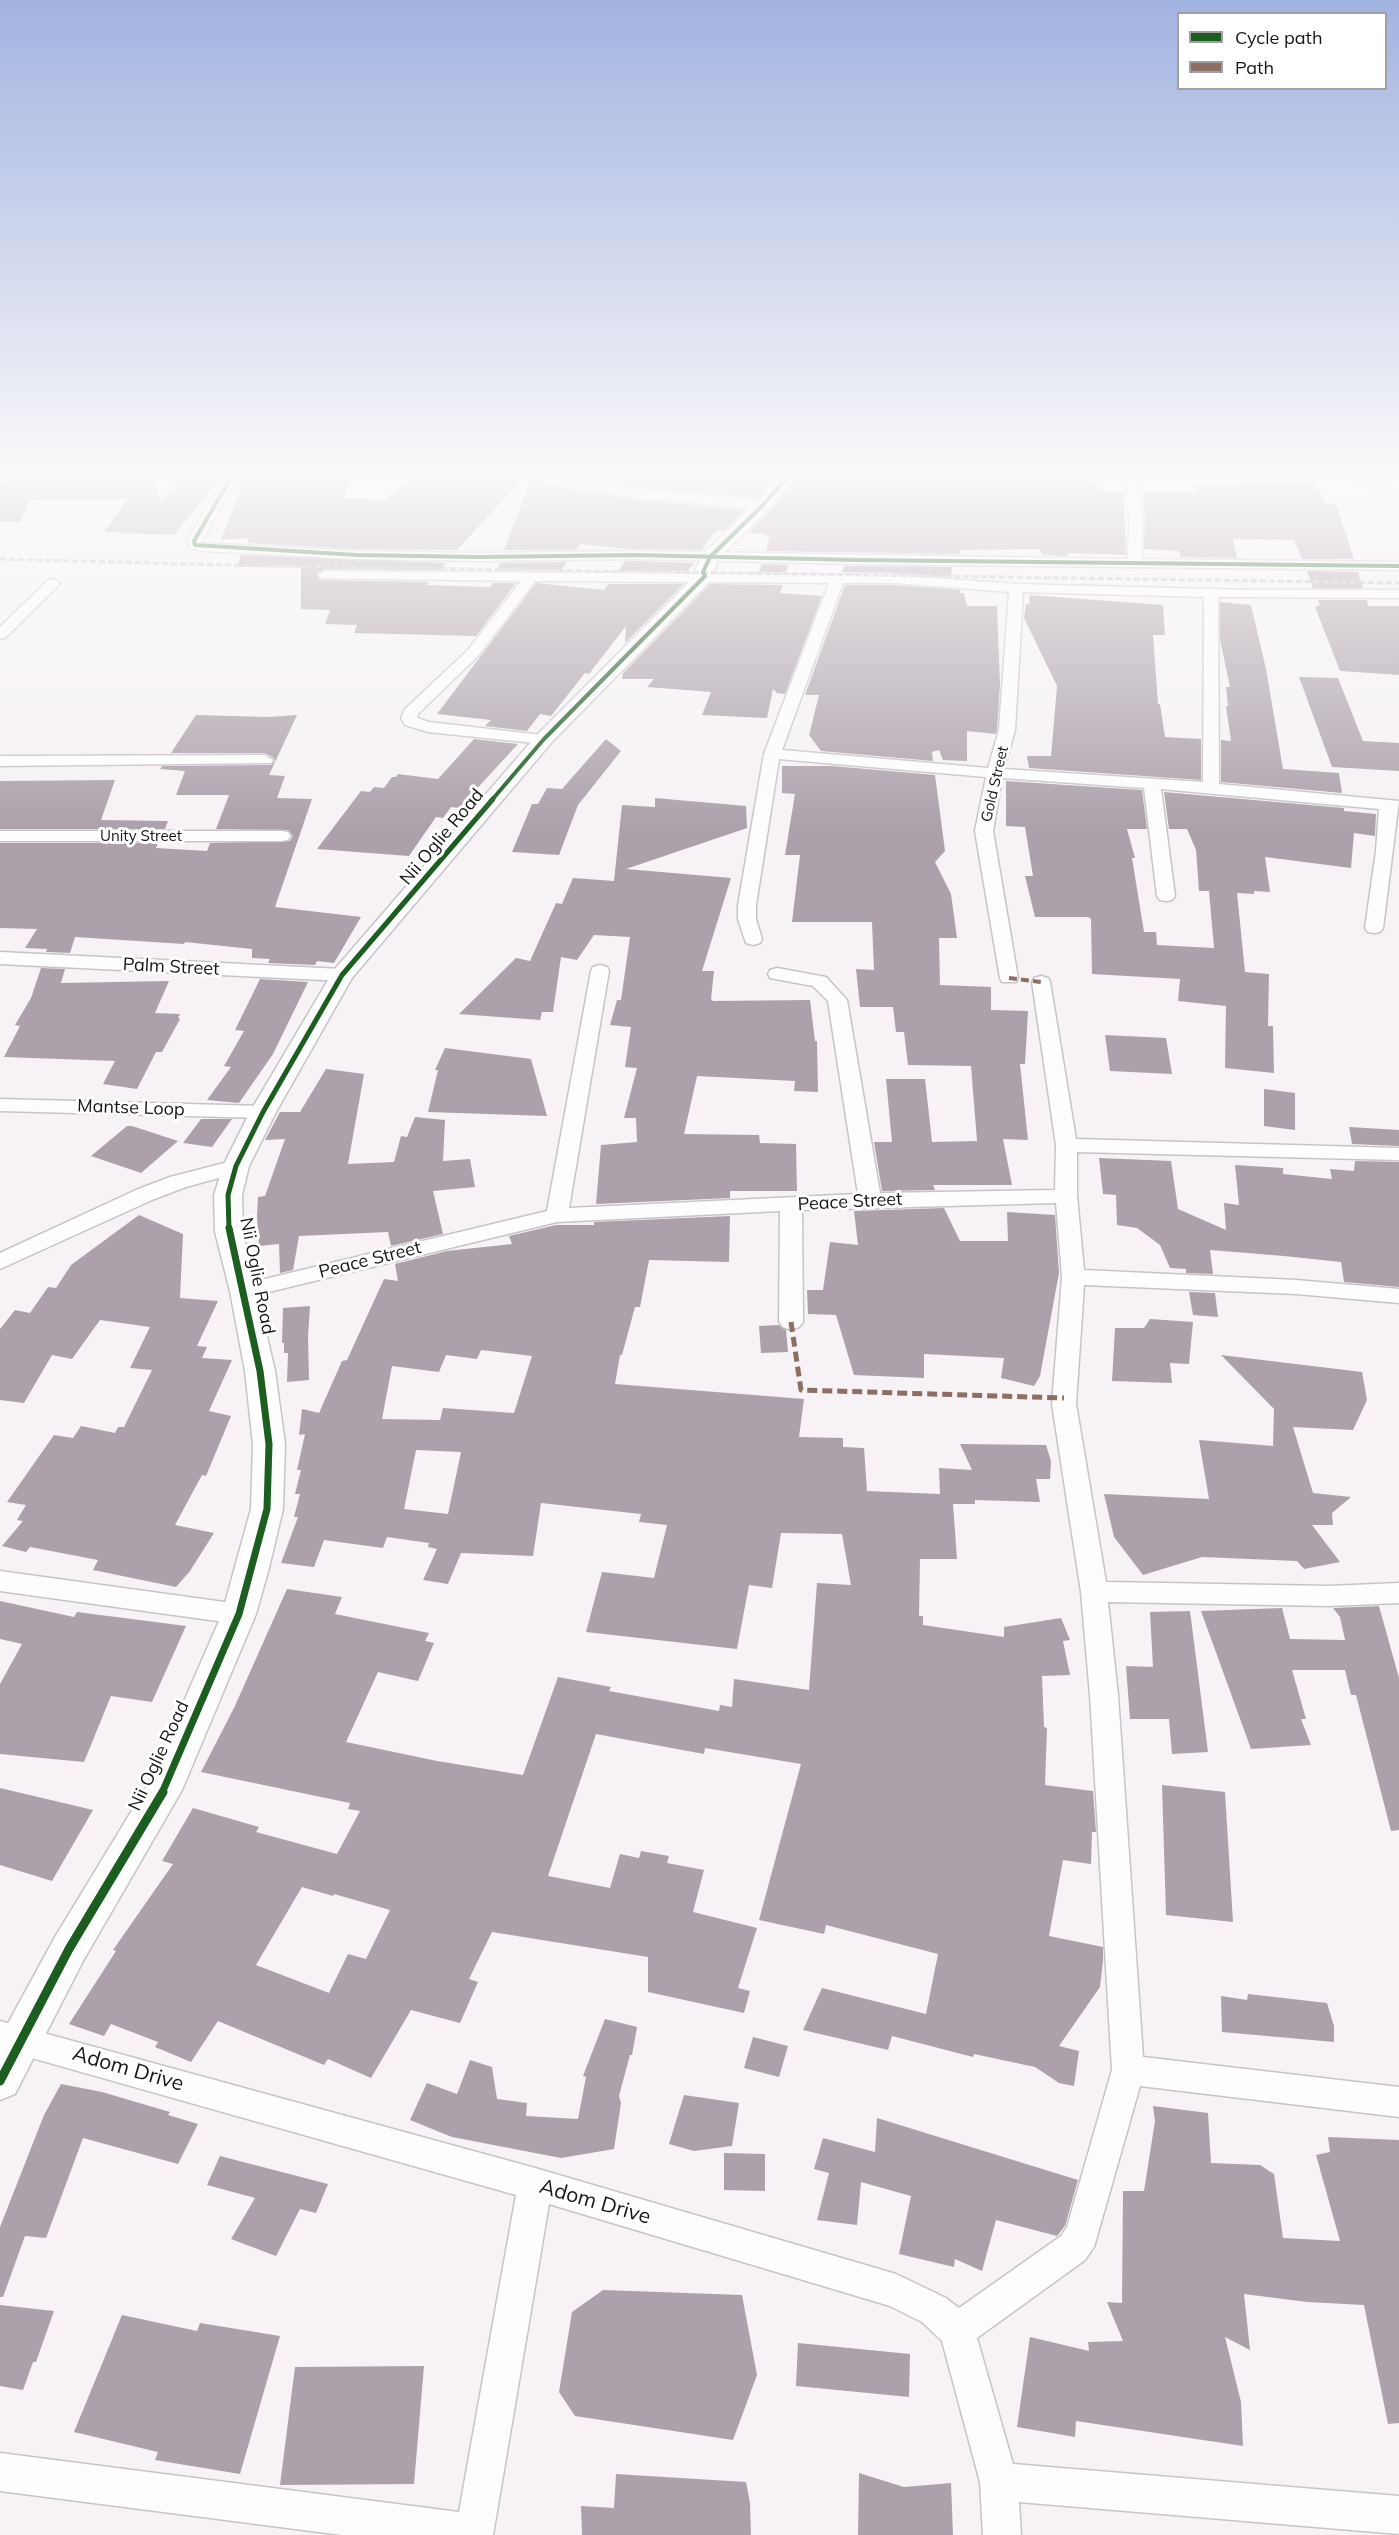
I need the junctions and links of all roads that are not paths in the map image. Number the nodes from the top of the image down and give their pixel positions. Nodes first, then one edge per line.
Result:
1 (44, 592) edge
2 (519, 592) edge
3 (683, 592) edge
4 (832, 592) edge
5 (1016, 592) edge
6 (1184, 592) edge
7 (1211, 593) junction
8 (1399, 594) edge
9 (0, 635) edge
10 (544, 739) junction
11 (772, 754) junction
12 (265, 760) dead end
13 (0, 761) edge
14 (995, 773) junction
15 (1152, 784) junction
16 (1211, 788) junction
17 (1394, 805) edge
18 (0, 836) edge
19 (282, 836) dead end
20 (1166, 897) dead end
21 (1374, 928) dead end
22 (753, 939) dead end
23 (0, 958) edge
24 (600, 971) dead end
25 (342, 975) junction
26 (777, 975) dead end
27 (1009, 978) dead end
28 (1041, 982) dead end
29 (0, 1104) edge
30 (263, 1112) junction
31 (1066, 1145) junction
32 (1399, 1154) edge
33 (236, 1166) junction
34 (1066, 1196) junction
35 (870, 1200) junction
36 (791, 1205) junction
37 (557, 1215) junction
38 (0, 1262) edge
39 (1073, 1277) junction
40 (244, 1291) junction
41 (1399, 1296) edge
42 (791, 1322) dead end
43 (0, 1581) edge
44 (1094, 1592) junction
45 (1399, 1593) edge
46 (239, 1614) junction
47 (10, 2037) edge
48 (1128, 2070) junction
49 (0, 2081) edge
50 (1399, 2102) edge
51 (535, 2184) junction
52 (957, 2331) junction
53 (0, 2472) edge
54 (999, 2482) junction
55 (1399, 2516) edge
56 (474, 2534) edge
57 (1002, 2535) edge

1 - 9 street
2 - 10 street
3 - 10 street, Nii Oglie Road
4 - 11 street
5 - 14 street, Gold Street
6 - 7 street
7 - 8 street
7 - 16 street
10 - 25 street, Nii Oglie Road
11 - 14 street
11 - 22 street
12 - 13 street
14 - 15 street
14 - 27 street, Gold Street
15 - 16 street
15 - 20 street
16 - 17 street
17 - 21 street
18 - 19 street, Unity Street
23 - 25 street, Palm Street
24 - 37 street
25 - 30 street, Nii Oglie Road
26 - 35 street
28 - 31 street
29 - 30 street, Mantse Loop
30 - 33 street, Nii Oglie Road
31 - 32 street
31 - 34 street
33 - 38 street
33 - 40 street, Nii Oglie Road
34 - 35 street, Peace Street
34 - 39 street
35 - 36 street, Peace Street
36 - 37 street, Peace Street
36 - 42 street
37 - 40 street, Peace Street
39 - 41 street
39 - 44 street
40 - 46 street, Nii Oglie Road
43 - 46 street
44 - 45 street
44 - 48 street
46 - 47 street, Nii Oglie Road
47 - 49 street, Nii Oglie Road
47 - 51 street, Adom Drive
48 - 50 street
48 - 52 street
51 - 52 street, Adom Drive
51 - 56 street
52 - 54 street
53 - 56 street
54 - 55 street
54 - 57 street

